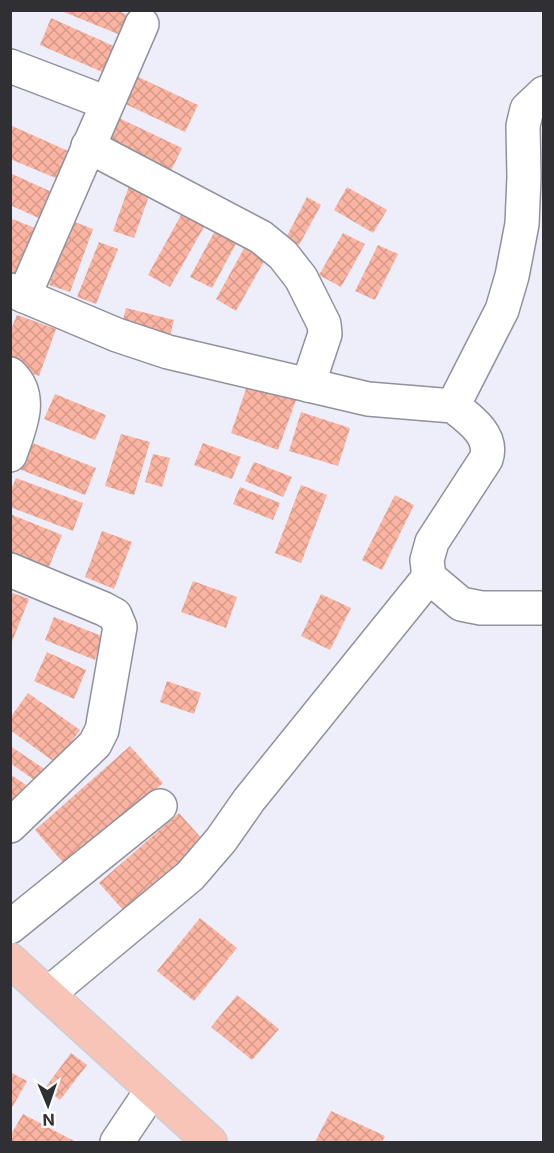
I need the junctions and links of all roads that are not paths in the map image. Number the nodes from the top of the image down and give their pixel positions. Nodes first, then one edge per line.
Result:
1 (142, 24) dead end
2 (10, 66) edge
3 (543, 93) edge
4 (107, 103) junction
5 (88, 146) junction
6 (17, 293) edge
7 (10, 374) edge
8 (308, 385) junction
9 (453, 406) junction
10 (10, 455) edge
11 (10, 570) edge
12 (429, 577) junction
13 (543, 608) edge
14 (160, 806) dead end
15 (10, 826) edge
16 (10, 927) edge
17 (10, 960) edge
18 (48, 994) junction
19 (152, 1090) junction
20 (117, 1143) edge
21 (210, 1143) edge

1 - 4 street
2 - 4 street
3 - 9 street
4 - 5 street
5 - 6 street
5 - 8 street
6 - 8 street
7 - 10 street
8 - 9 street
9 - 12 street
11 - 15 street
12 - 13 street
12 - 18 street
14 - 16 street
17 - 18 main road
18 - 19 main road
19 - 20 street
19 - 21 main road

